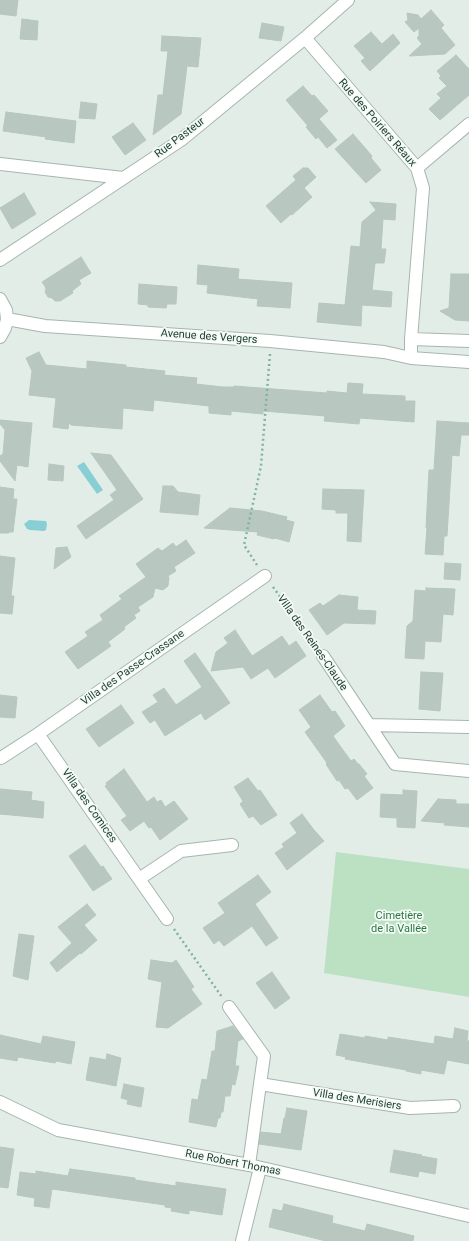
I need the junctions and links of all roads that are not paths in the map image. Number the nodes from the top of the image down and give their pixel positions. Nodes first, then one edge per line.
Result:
1 (348, 0) edge
2 (305, 38) junction
3 (469, 124) edge
4 (0, 164) edge
5 (417, 168) junction
6 (123, 178) junction
7 (0, 260) edge
8 (0, 299) edge
9 (7, 319) junction
10 (0, 337) edge
11 (411, 339) junction
12 (469, 342) edge
13 (411, 358) junction
14 (469, 362) edge
15 (264, 576) road end
16 (323, 656) road end
17 (369, 725) junction
18 (469, 727) edge
19 (38, 734) junction
20 (0, 758) edge
21 (469, 770) edge
22 (232, 845) dead end
23 (139, 879) junction
24 (167, 919) road end
25 (229, 1007) road end
26 (260, 1084) junction
27 (0, 1102) edge
28 (454, 1106) dead end
29 (254, 1166) junction
30 (469, 1216) edge
31 (242, 1241) edge

1 - 2 street, Rue Pasteur
2 - 5 street, Rue des Poiriers Réaux
2 - 6 street, Rue Pasteur
3 - 5 street
4 - 6 street
5 - 11 street, Rue des Poiriers Réaux
6 - 7 street, Rue Pasteur
8 - 9 street
9 - 10 street
9 - 13 street, Avenue des Vergers
11 - 12 street
11 - 13 street
13 - 14 street, Avenue des Vergers
15 - 19 street, Villa des Passe-Crassane
16 - 17 street, Villa des Reines-Claude
17 - 18 street
17 - 21 street, Villa des Reines-Claude
19 - 20 street, Villa des Passe-Crassane
19 - 23 street, Villa des Comices
22 - 23 street
23 - 24 street, Villa des Comices
25 - 26 street
26 - 28 street, Villa des Merisiers
26 - 29 street
27 - 29 street, Rue Robert Thomas
29 - 30 street, Rue Robert Thomas
29 - 31 street

